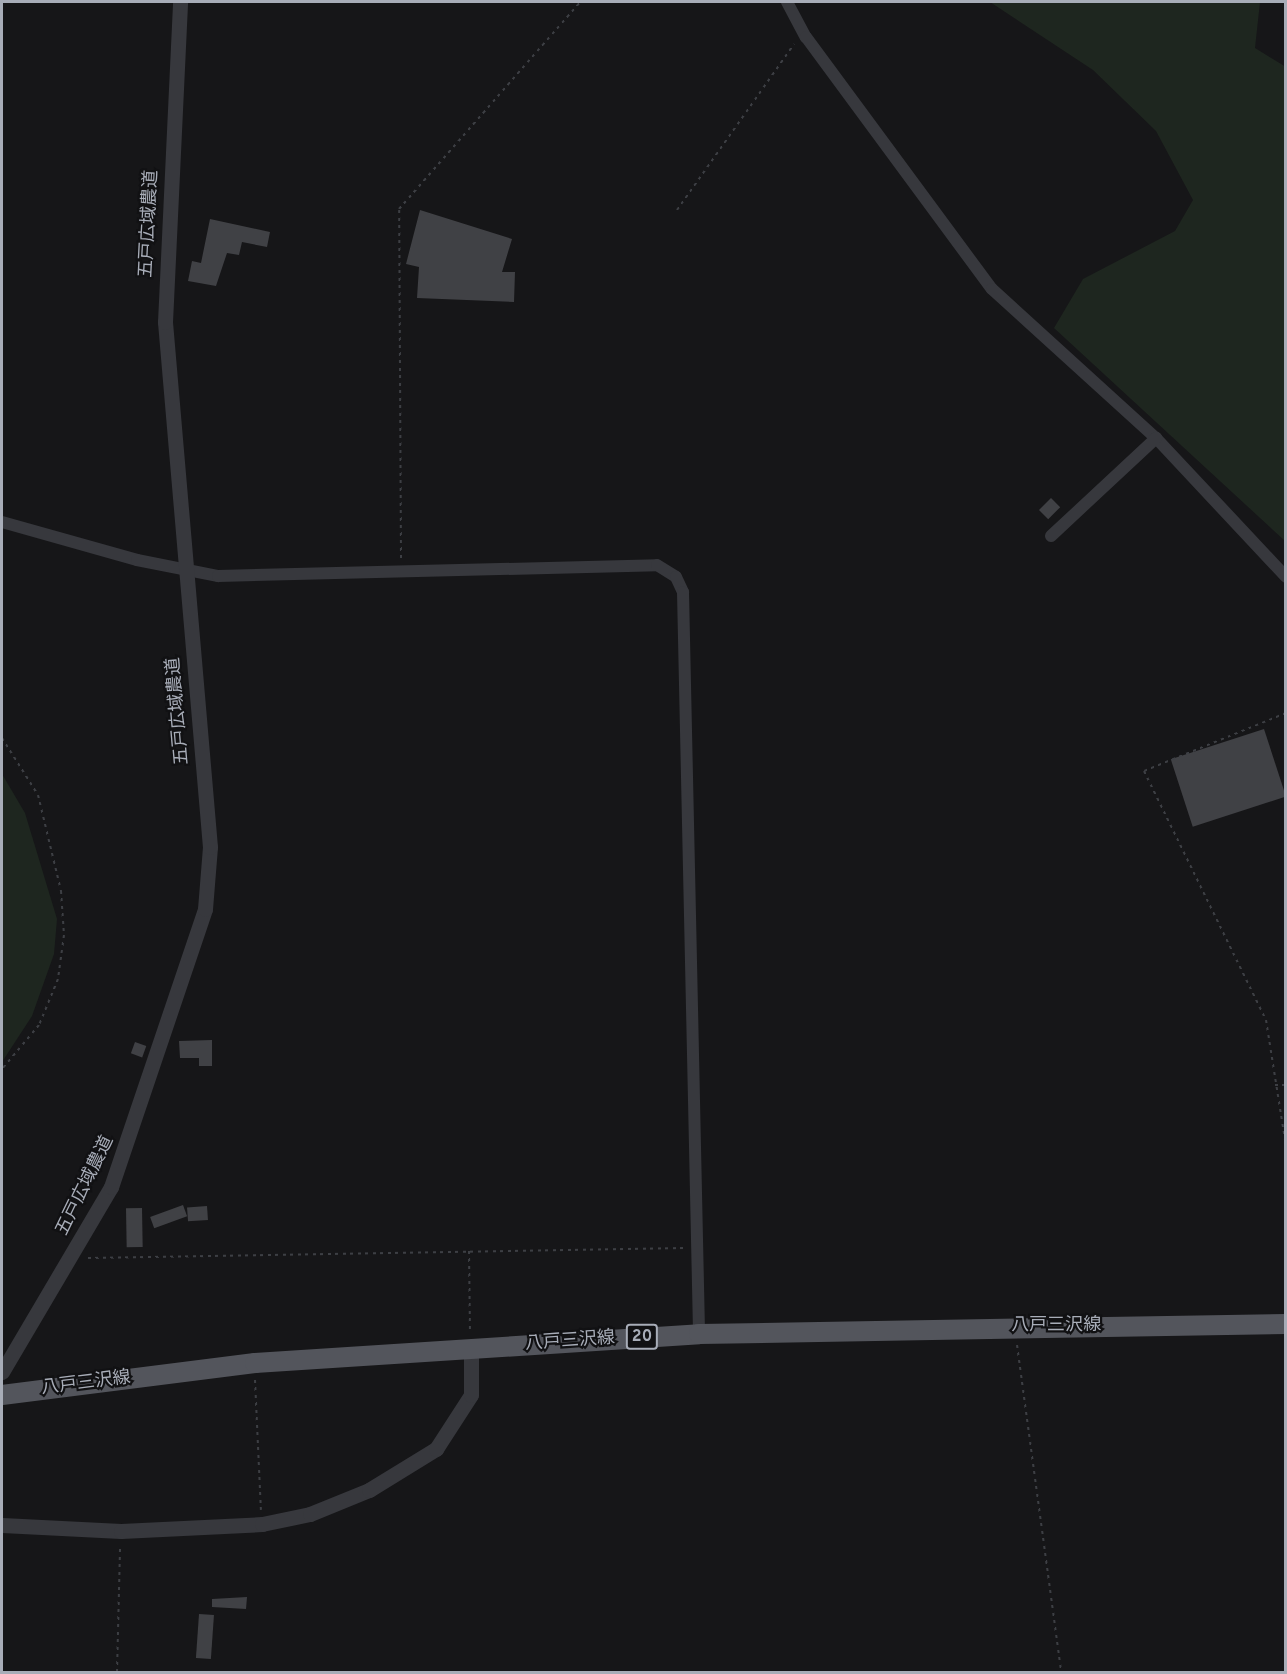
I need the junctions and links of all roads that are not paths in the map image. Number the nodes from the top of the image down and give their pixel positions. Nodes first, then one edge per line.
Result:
1 (180, 2) edge
2 (787, 2) edge
3 (1156, 438) junction
4 (2, 522) edge
5 (1051, 536) dead end
6 (187, 572) junction
7 (1286, 577) edge
8 (1286, 1324) edge
9 (699, 1334) junction
10 (471, 1348) junction
11 (2, 1372) edge
12 (2, 1395) edge
13 (2, 1525) edge

1 - 6 street, 五戸広域農道
2 - 3 street
3 - 5 street
3 - 7 street
4 - 6 street
6 - 9 street
6 - 11 street, 五戸広域農道
8 - 9 main road, 八戸三沢線 / 20
9 - 10 main road, 八戸三沢線 / 20
10 - 12 main road, 八戸三沢線 / 20
10 - 13 street

